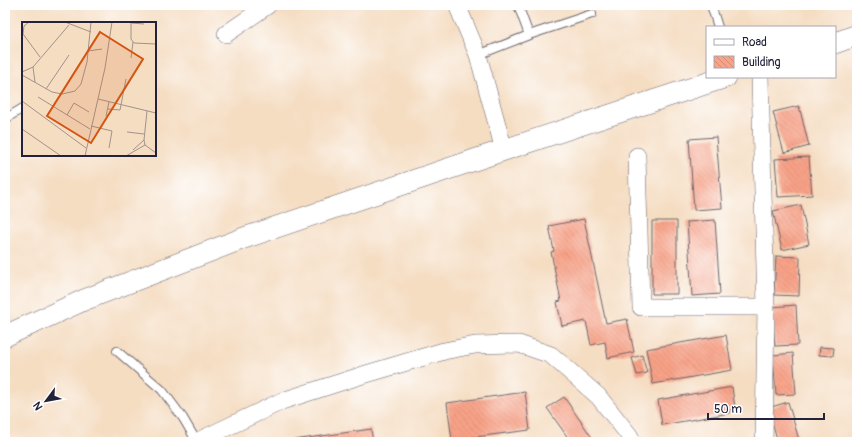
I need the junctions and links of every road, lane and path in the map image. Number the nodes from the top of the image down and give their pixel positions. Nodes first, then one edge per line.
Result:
1 (268, 5) edge
2 (457, 5) edge
3 (518, 5) edge
4 (711, 5) edge
5 (592, 14) dead end
6 (718, 26) edge
7 (226, 34) dead end
8 (529, 35) junction
9 (857, 36) edge
10 (836, 43) edge
11 (478, 55) junction
12 (723, 78) edge
13 (760, 78) edge
14 (22, 109) edge
15 (5, 118) edge
16 (504, 150) junction
17 (637, 156) dead end
18 (766, 307) junction
19 (5, 336) edge
20 (118, 351) dead end
21 (196, 442) edge
22 (633, 442) edge
23 (764, 442) edge

1 - 7 street
2 - 11 street
3 - 8 lane
4 - 6 lane
5 - 8 lane
8 - 11 lane
9 - 10 street
11 - 16 street
12 - 16 street
13 - 18 street
14 - 15 lane
16 - 19 street
17 - 18 street
18 - 23 street
20 - 21 lane
21 - 22 street

